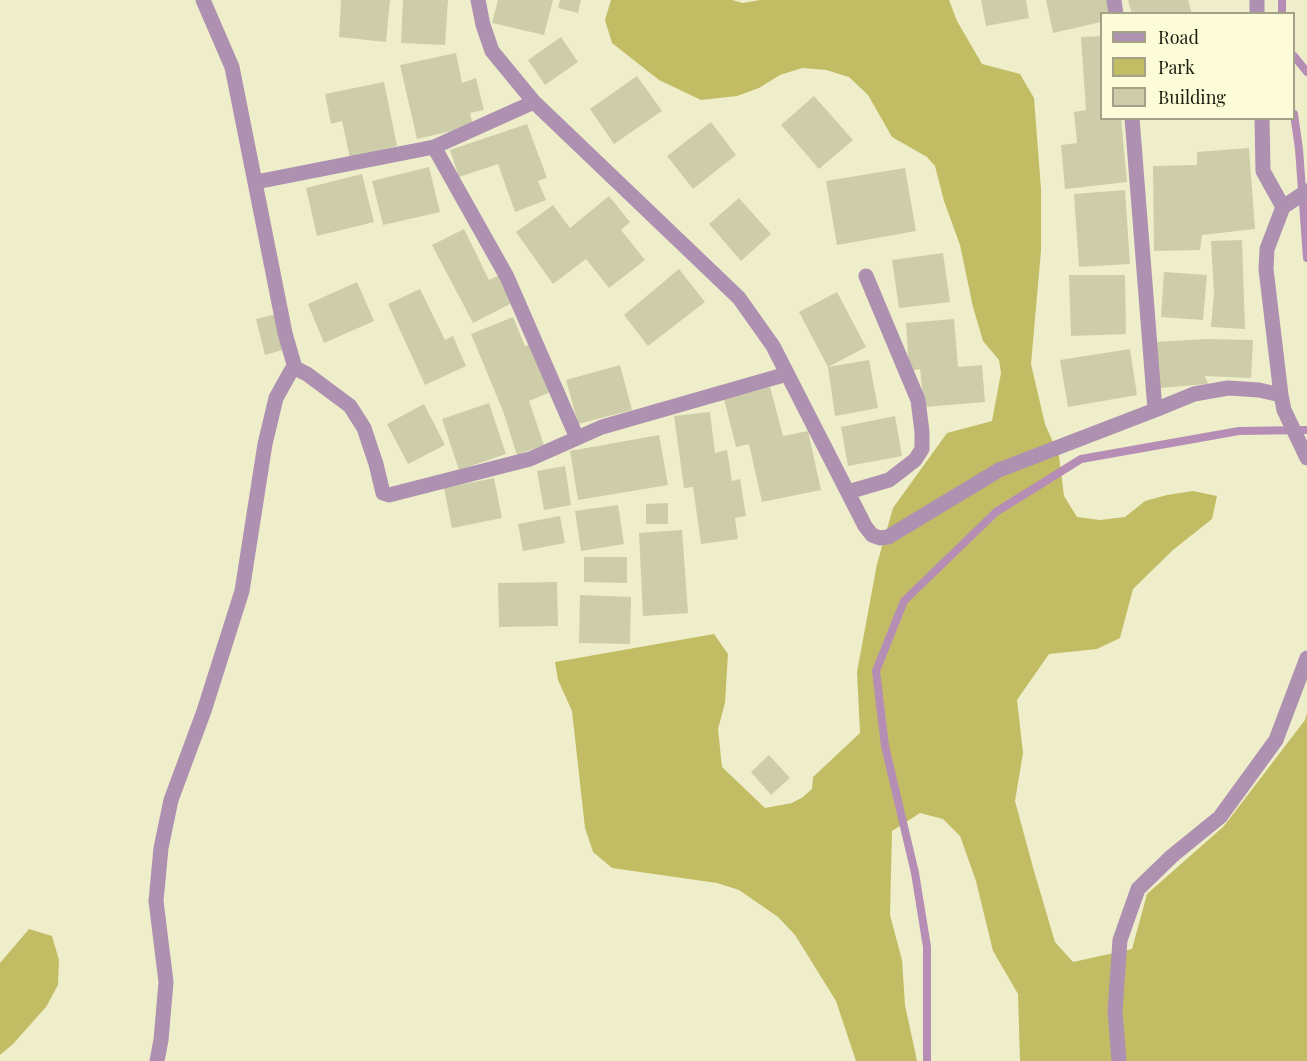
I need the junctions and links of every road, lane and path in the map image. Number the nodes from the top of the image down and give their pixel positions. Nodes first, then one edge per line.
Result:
1 (203, 0) edge
2 (478, 0) edge
3 (534, 102) junction
4 (1132, 120) edge
5 (1262, 120) edge
6 (434, 147) junction
7 (256, 182) junction
8 (1307, 191) edge
9 (1283, 207) junction
10 (866, 276) dead end
11 (295, 368) junction
12 (787, 374) junction
13 (1283, 402) junction
14 (1155, 411) junction
15 (577, 438) junction
16 (1305, 452) edge
17 (848, 492) junction
18 (1307, 658) edge
19 (157, 1061) edge
20 (1119, 1061) edge

1 - 7 street
2 - 3 street
3 - 6 street
3 - 12 street
4 - 14 street
5 - 9 street
6 - 7 street
6 - 15 street
7 - 11 street
8 - 9 street
9 - 13 street
10 - 17 street
11 - 15 street
11 - 19 street
12 - 15 street
12 - 17 street
13 - 14 street
13 - 16 street
14 - 17 street
18 - 20 street

